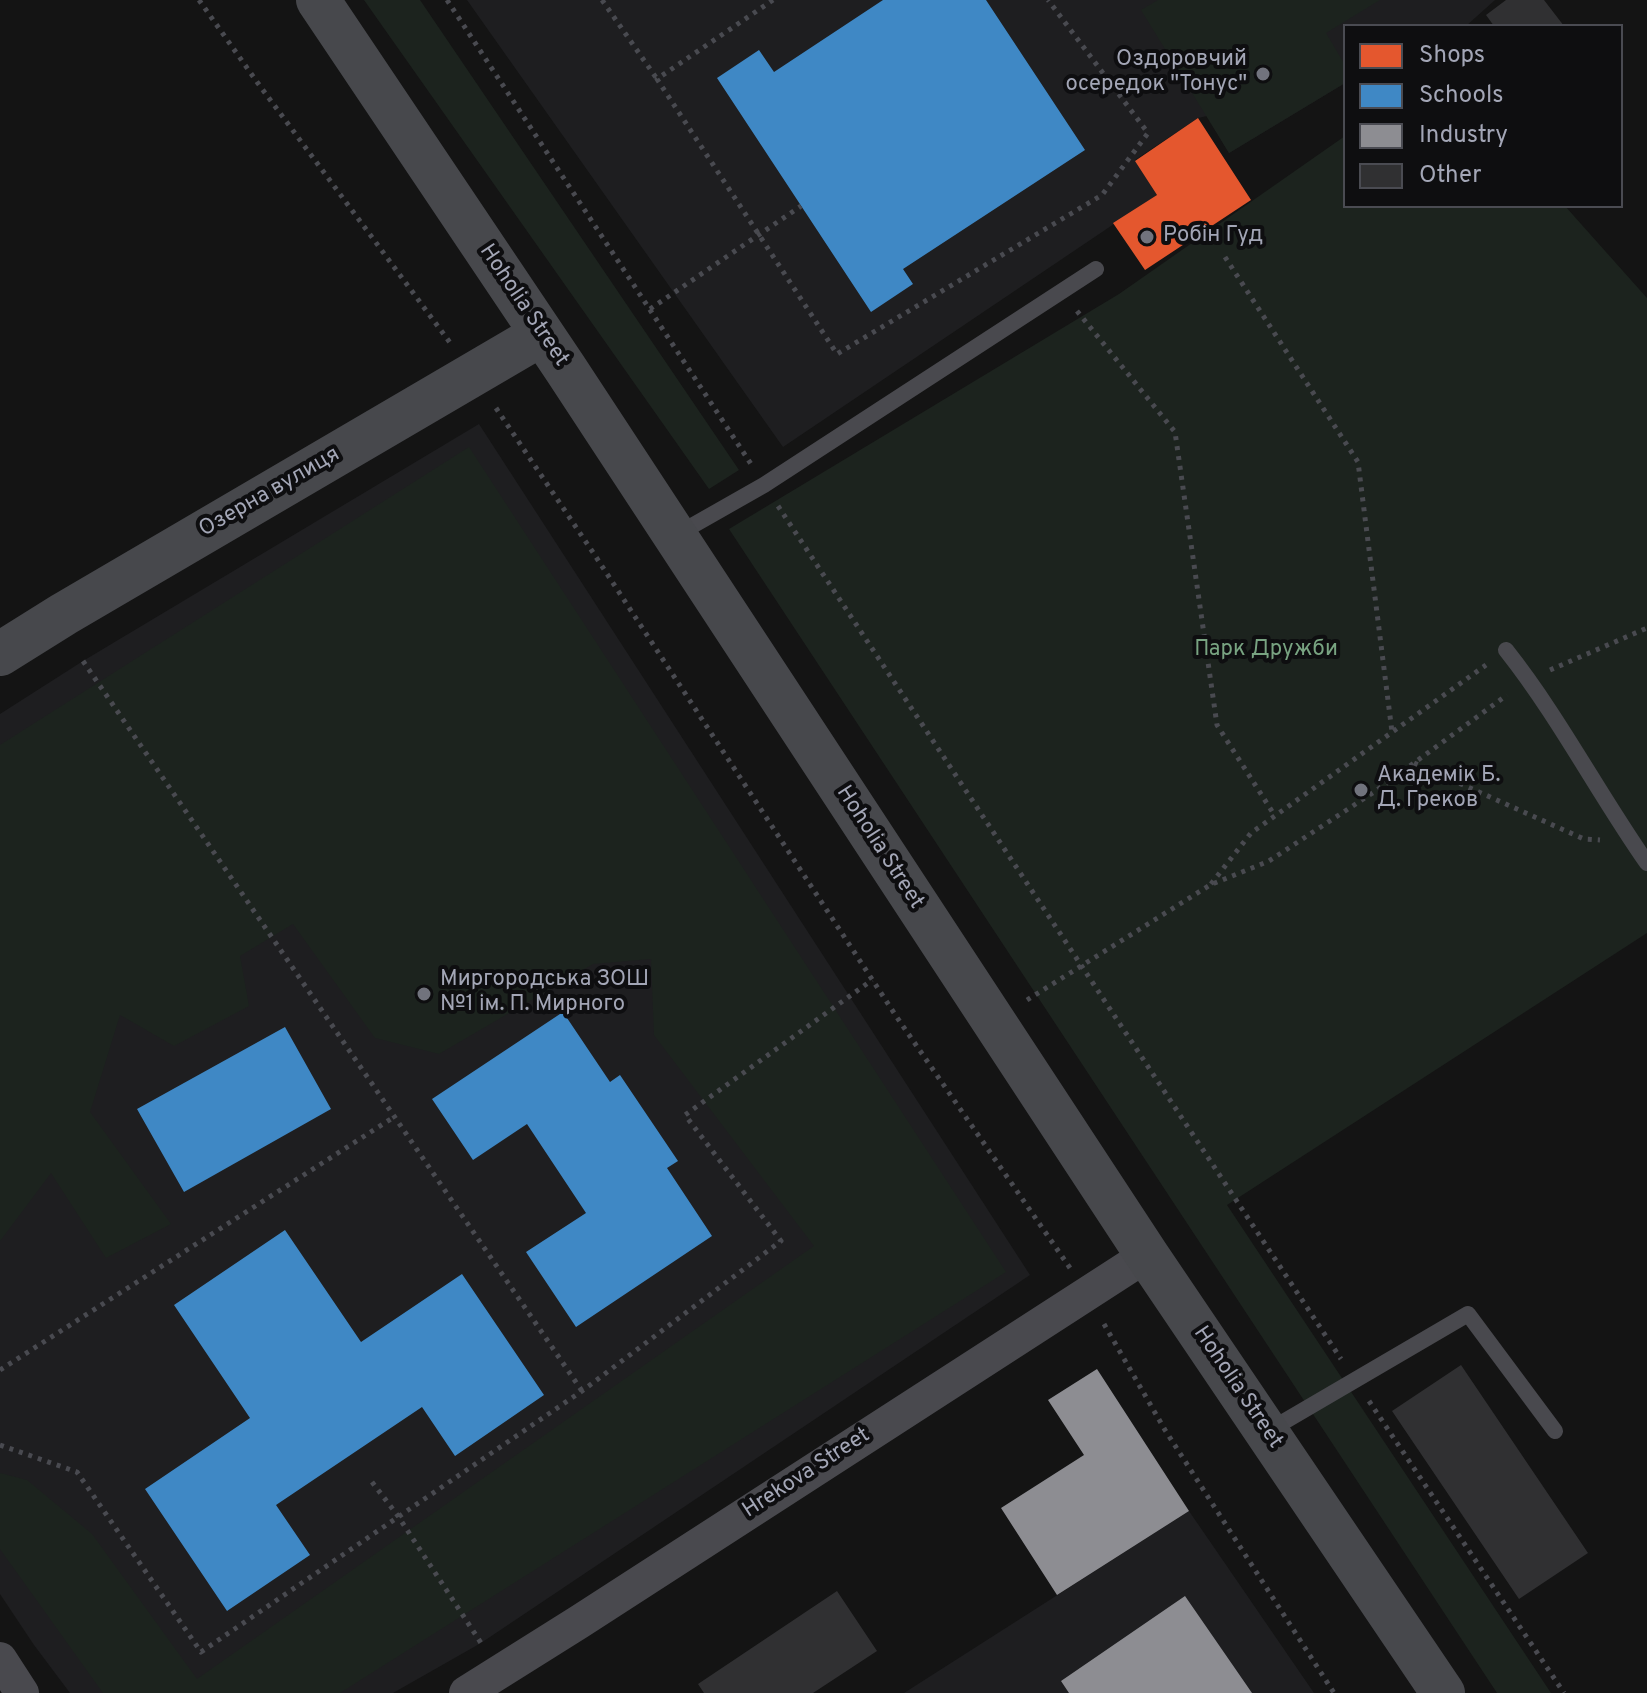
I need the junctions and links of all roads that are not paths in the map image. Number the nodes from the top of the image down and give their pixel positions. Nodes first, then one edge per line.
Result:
1 (318, 0) edge
2 (1096, 269) dead end
3 (542, 334) junction
4 (674, 535) junction
5 (1506, 650) road end
6 (0, 654) edge
7 (1647, 863) edge
8 (1147, 1255) junction
9 (1555, 1431) dead end
10 (1267, 1432) junction
11 (0, 1659) edge
12 (22, 1693) edge
13 (466, 1693) edge
14 (1443, 1693) edge

1 - 3 street, Hoholia Street
2 - 4 lane
3 - 4 street, Hoholia Street
3 - 6 street, Озерна вулиця
4 - 8 street, Hoholia Street
5 - 7 lane
8 - 10 street, Hoholia Street
8 - 13 street, Hrekova Street
9 - 10 lane
10 - 14 street, Hoholia Street
11 - 12 street

